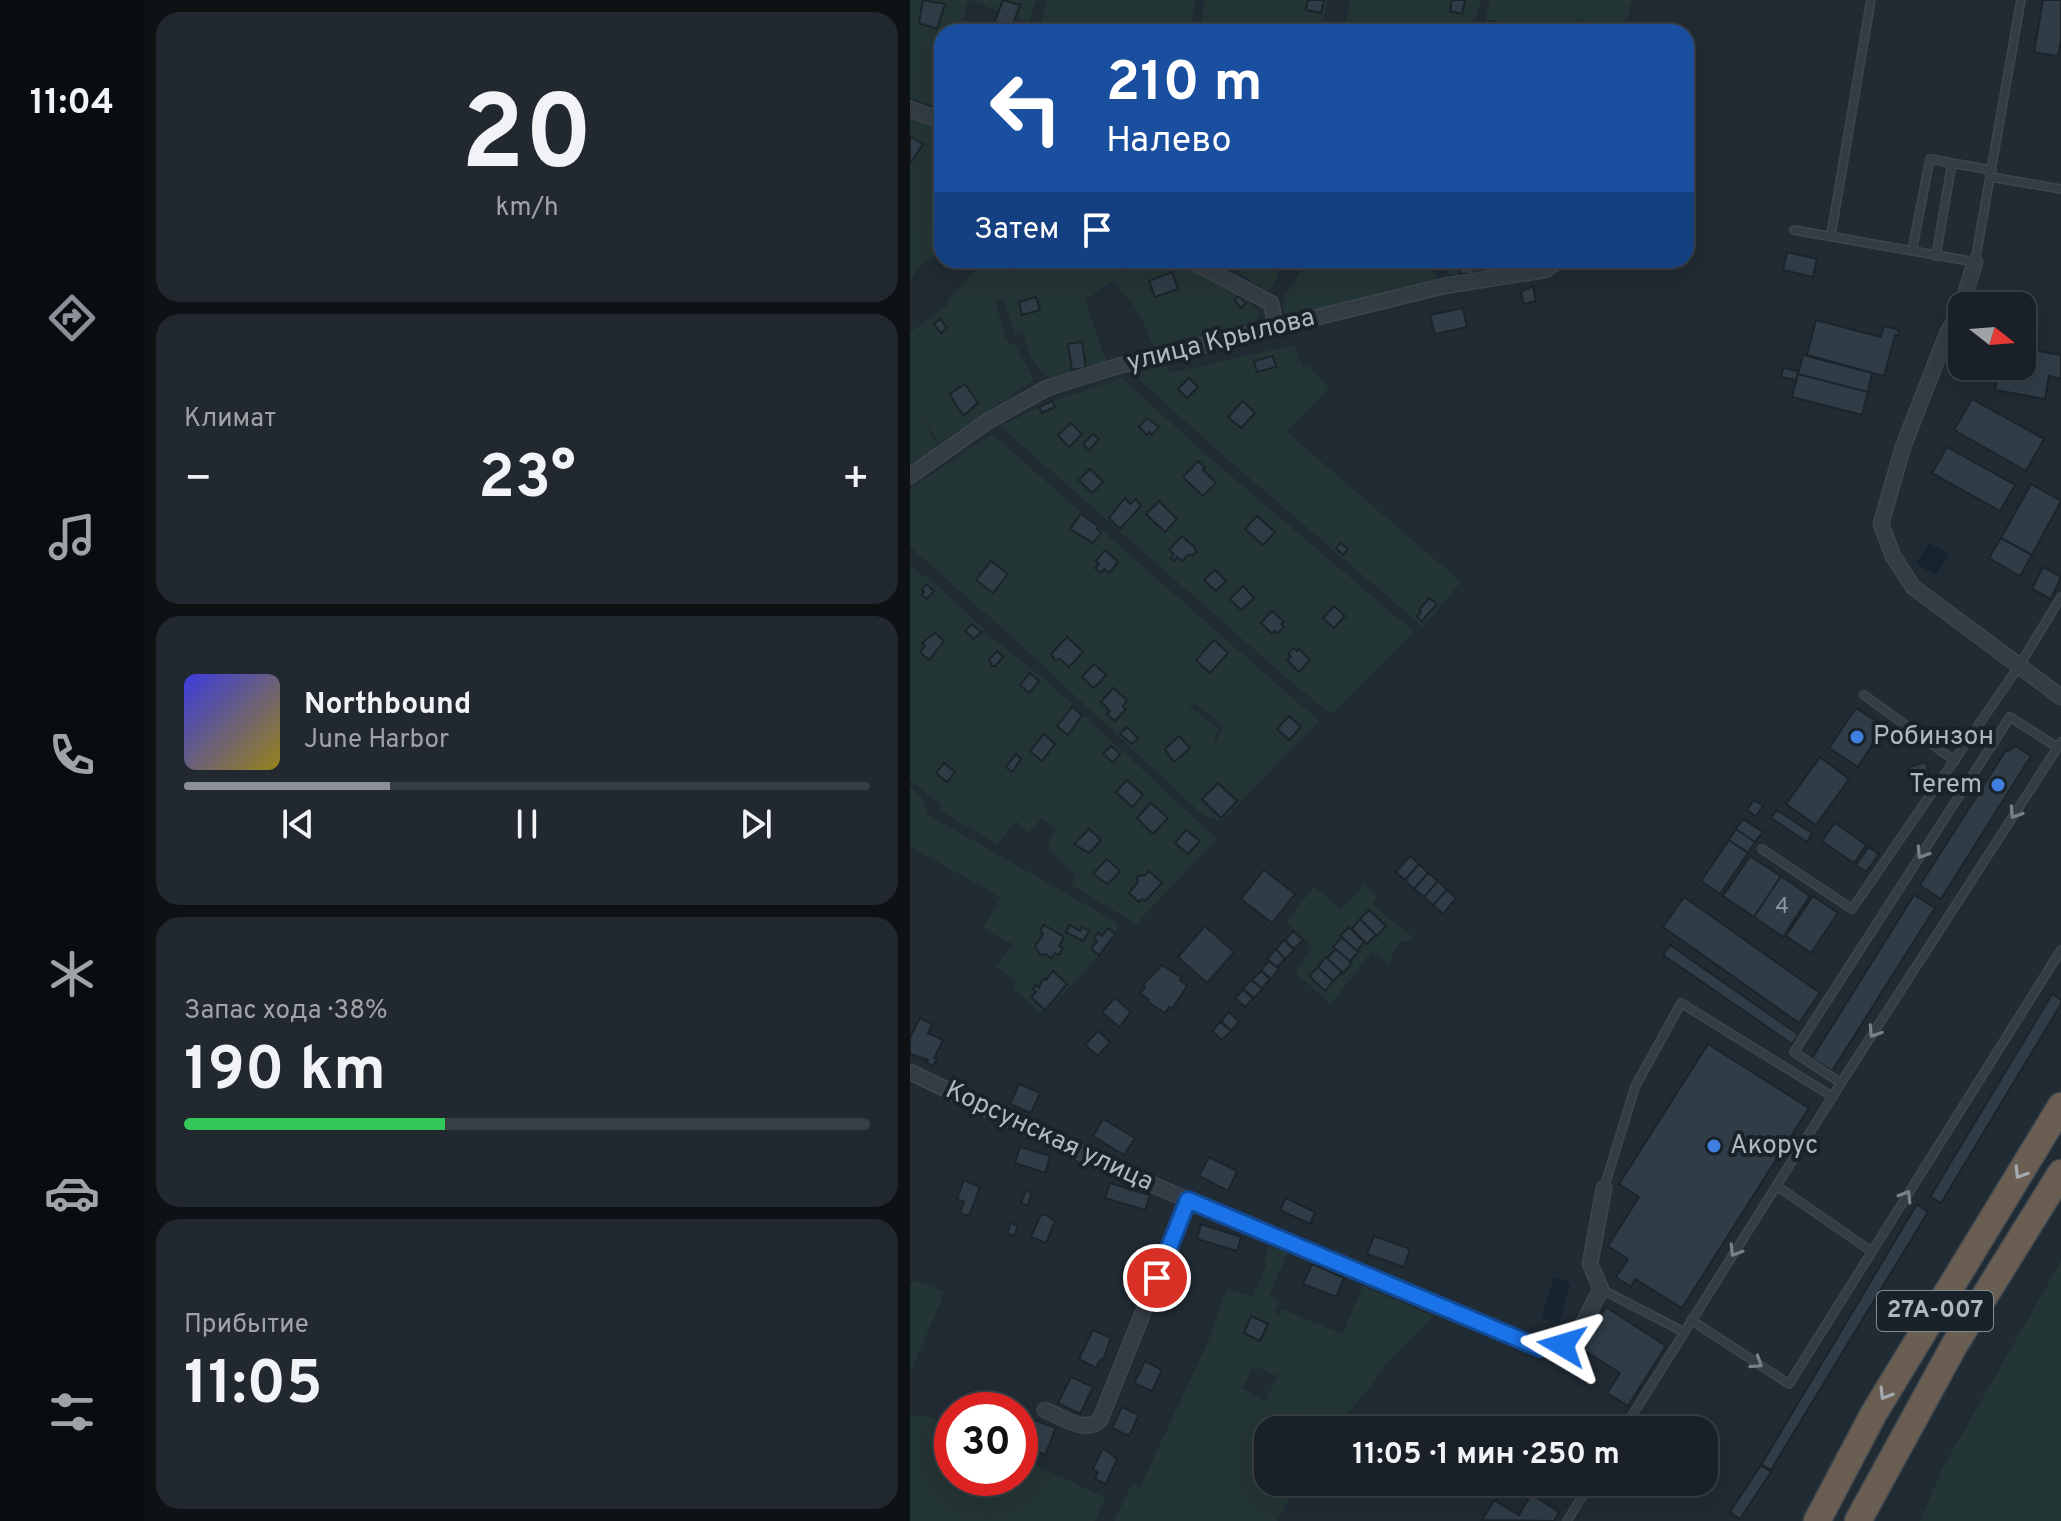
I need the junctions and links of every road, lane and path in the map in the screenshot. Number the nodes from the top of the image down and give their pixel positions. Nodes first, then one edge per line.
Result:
1 (1871, 0) edge
2 (2021, 0) edge
3 (910, 109) edge
4 (934, 118) edge
5 (1952, 163) junction
6 (1991, 173) junction
7 (2061, 189) edge
8 (1794, 230) dead end
9 (1831, 235) junction
10 (1912, 251) junction
11 (1936, 256) junction
12 (1975, 262) junction
13 (1204, 268) edge
14 (1548, 268) edge
15 (1276, 327) junction
16 (910, 476) edge
17 (2061, 597) edge
18 (2019, 666) junction
19 (1864, 695) dead end
20 (2061, 697) edge
21 (2059, 744) edge
22 (1955, 761) junction
23 (1762, 849) dead end
24 (2061, 950) edge
25 (910, 1072) edge
26 (1841, 1083) junction
27 (1833, 1097) junction
28 (2061, 1106) edge
29 (2061, 1173) edge
30 (1777, 1186) junction
31 (1604, 1188) joint
32 (1188, 1200) junction
33 (1871, 1251) junction
34 (1601, 1289) junction
35 (1691, 1320) junction
36 (1684, 1332) junction
37 (1045, 1410) dead end
38 (1632, 1416) edge
39 (1582, 1496) edge
40 (1567, 1521) edge
41 (1817, 1521) edge
42 (1858, 1521) edge

1 - 9 lane
2 - 6 lane
3 - 4 street
5 - 6 lane
5 - 10 lane
5 - 11 lane
6 - 7 lane
6 - 12 lane
8 - 9 lane
9 - 10 lane
10 - 11 lane
11 - 12 lane
12 - 18 street
13 - 15 street
14 - 15 street, улица Крылова
15 - 16 street, улица Крылова
17 - 18 lane
18 - 20 street
18 - 22 lane
19 - 22 lane
21 -> 26 lane
21 -> 26 lane
22 - 23 lane
33 -> 24 lane
25 - 32 street, Корсунская улица
26 - 27 lane
27 - 30 lane
27 - 31 lane
28 -> 41 highway, 27А-007
29 - 42 highway, 27А-007
30 - 33 lane
30 -> 35 lane
31 - 34 street
32 - 34 street, Корсунская улица
32 - 37 street
35 -> 33 lane
34 - 36 lane
35 - 36 lane
36 - 38 lane
39 - 40 lane

